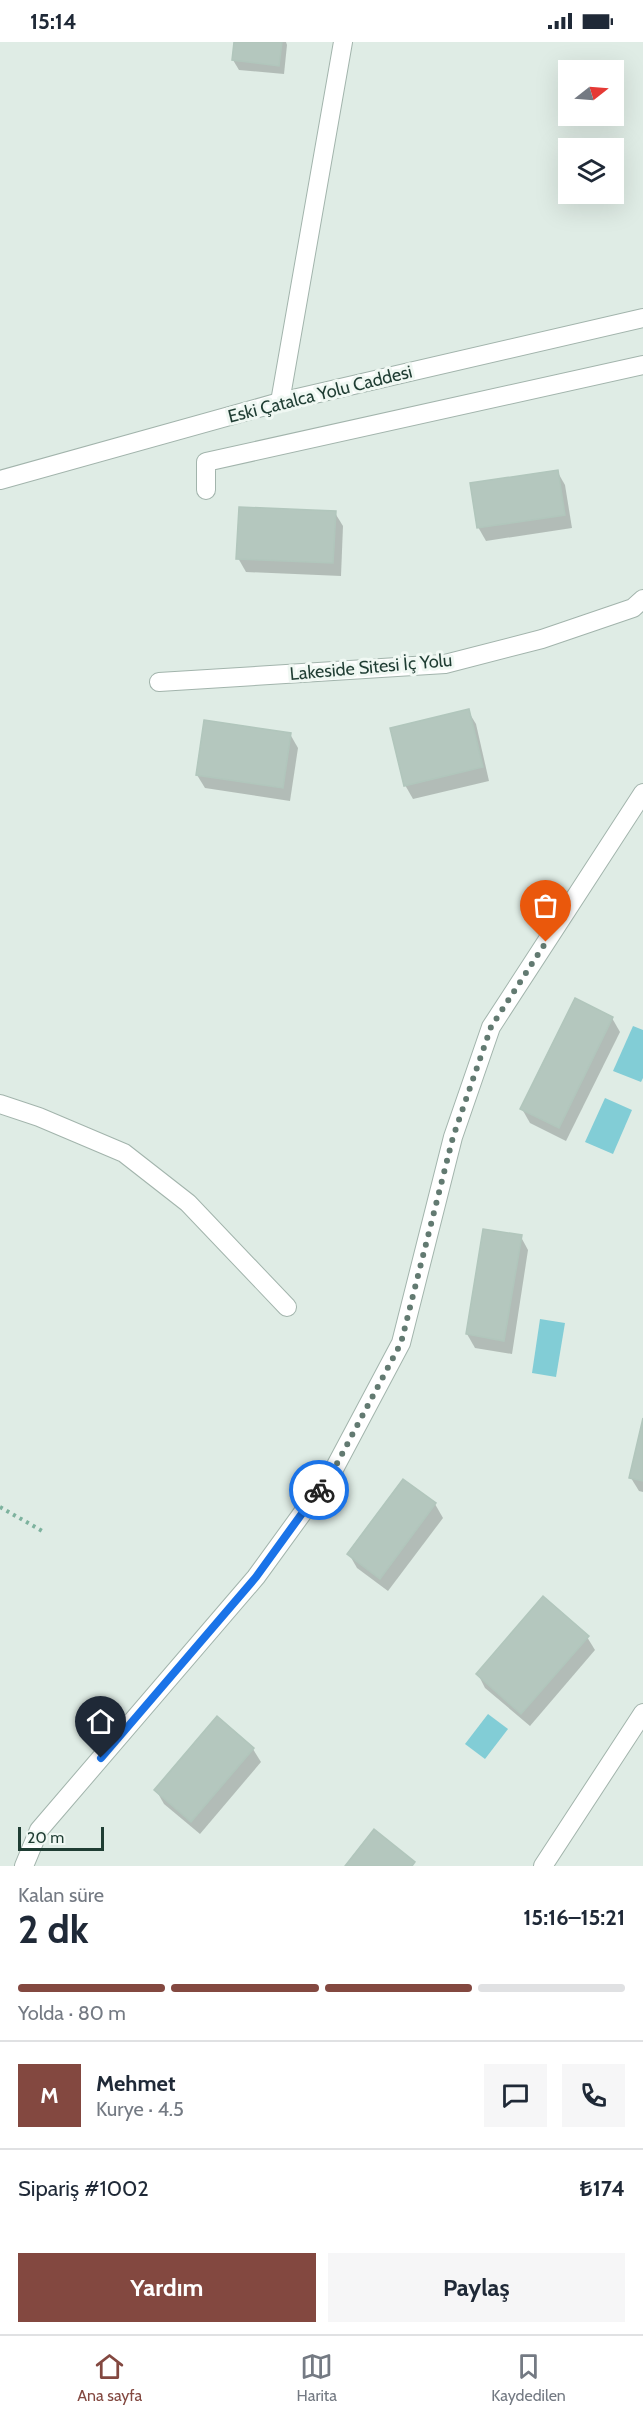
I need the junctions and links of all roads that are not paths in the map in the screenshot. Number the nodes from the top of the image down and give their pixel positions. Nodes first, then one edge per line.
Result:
1 (343, 42) edge
2 (643, 318) edge
3 (643, 365) edge
4 (280, 402) junction
5 (0, 480) edge
6 (206, 490) dead end
7 (643, 599) edge
8 (159, 682) dead end
9 (643, 793) edge
10 (0, 1104) edge
11 (287, 1307) dead end
12 (643, 1713) edge
13 (24, 1866) edge
14 (543, 1866) edge

1 - 4 street
2 - 4 street, Eski Çatalca Yolu Caddesi
3 - 6 street
4 - 5 street, Eski Çatalca Yolu Caddesi
7 - 8 street, Lakeside Sitesi İç Yolu
9 - 13 street
10 - 11 street
12 - 14 street

